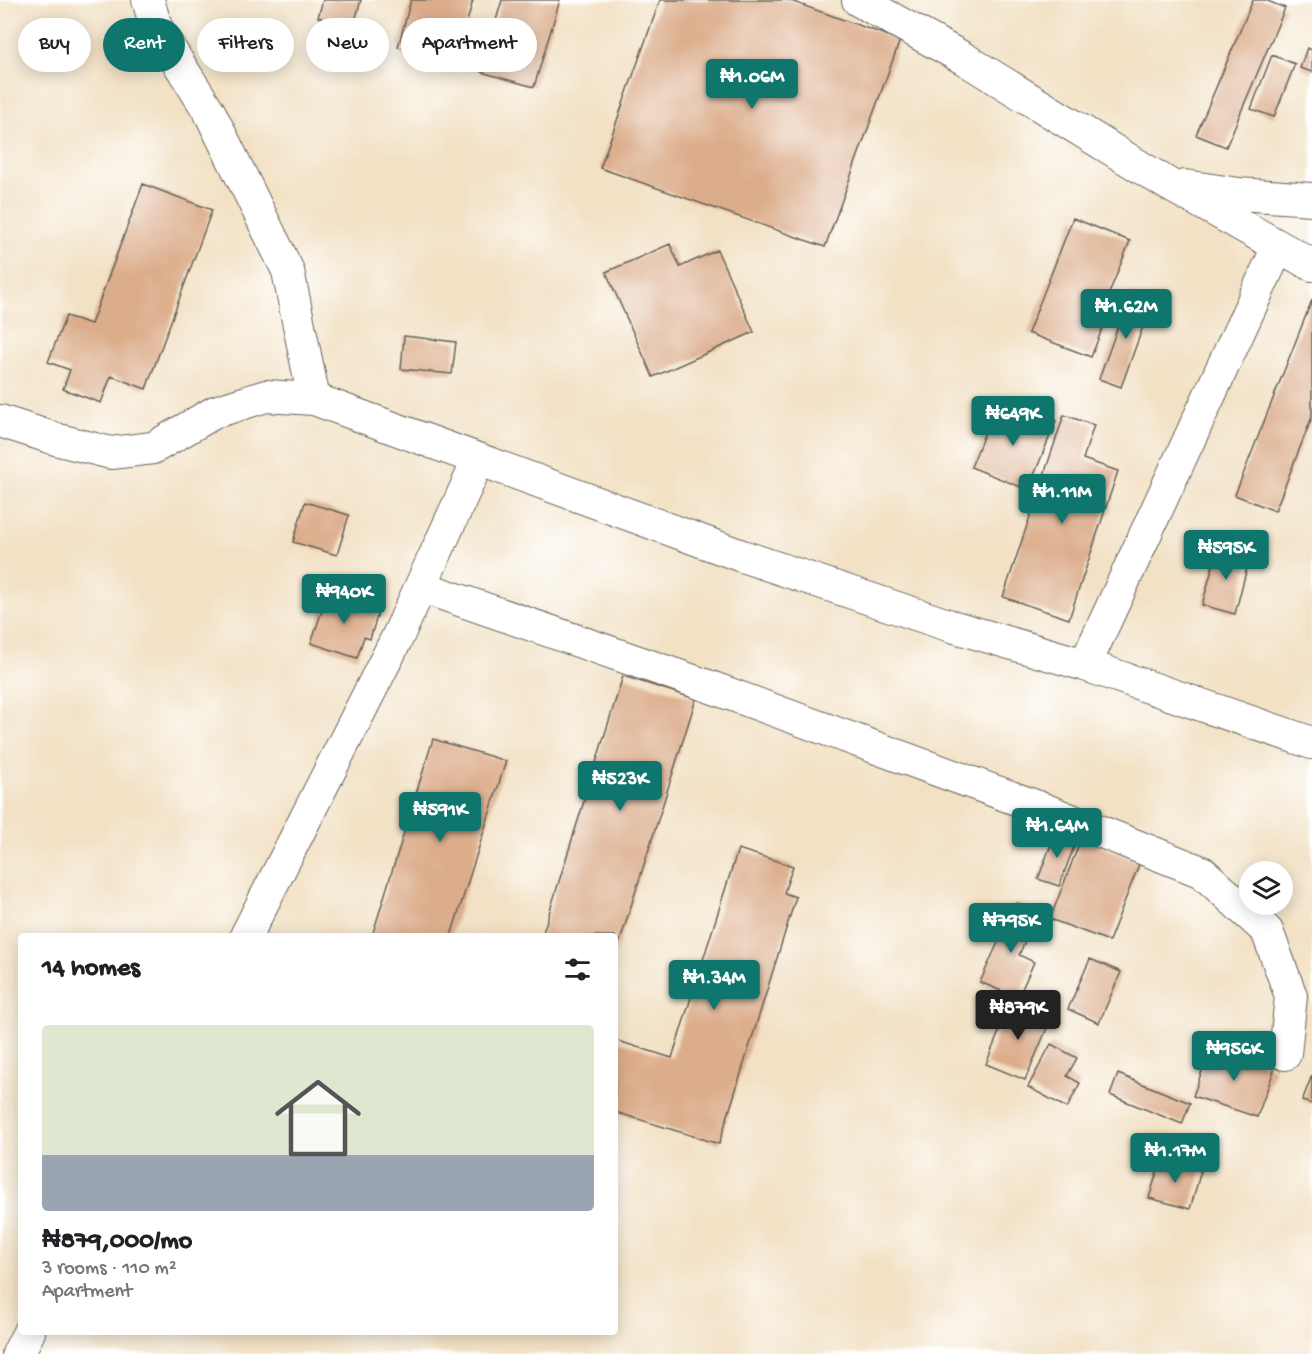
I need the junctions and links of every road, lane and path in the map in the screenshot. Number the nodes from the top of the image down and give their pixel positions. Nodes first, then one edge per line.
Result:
1 (148, 0) edge
2 (858, 0) edge
3 (1168, 184) junction
4 (1312, 199) edge
5 (1278, 248) junction
6 (1312, 265) edge
7 (314, 399) junction
8 (0, 421) edge
9 (479, 459) junction
10 (422, 587) junction
11 (1085, 665) junction
12 (1312, 743) edge
13 (248, 933) edge
14 (1285, 1054) dead end
15 (28, 1335) edge
16 (18, 1354) edge

1 - 7 street
2 - 3 street
3 - 4 street
3 - 5 street
5 - 6 street
5 - 11 street
7 - 8 street
7 - 9 street
9 - 10 street
9 - 11 street
10 - 13 street
10 - 14 street
11 - 12 street
15 - 16 street

